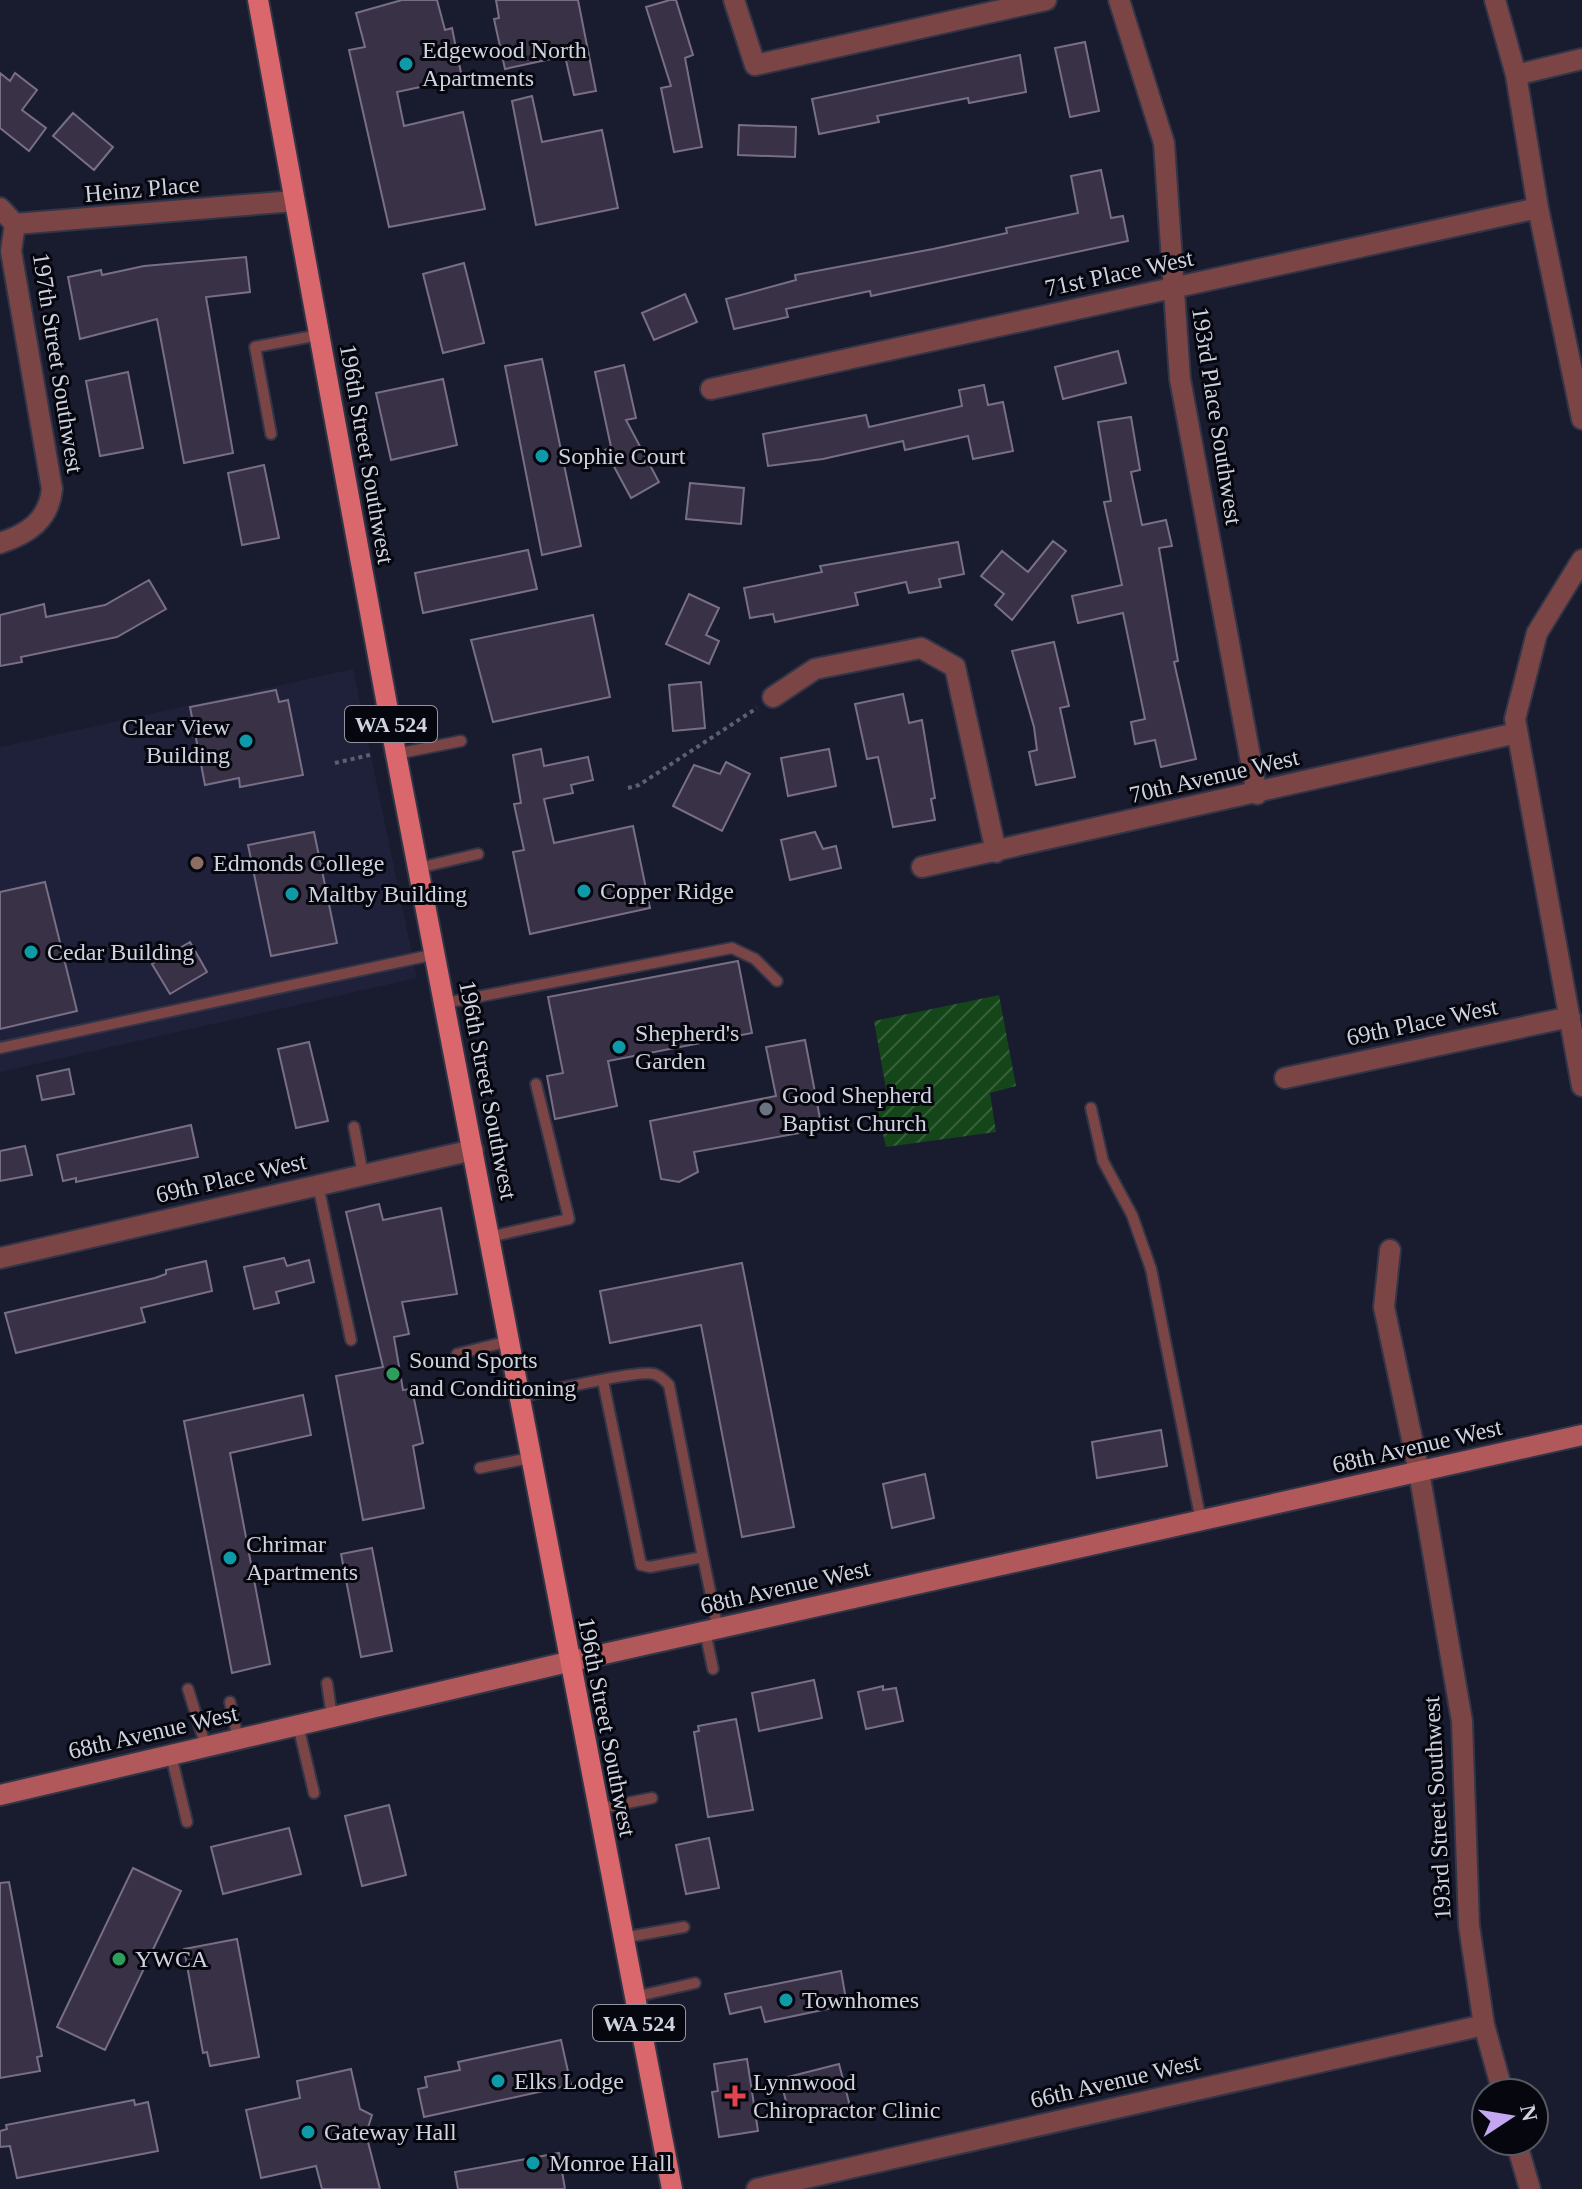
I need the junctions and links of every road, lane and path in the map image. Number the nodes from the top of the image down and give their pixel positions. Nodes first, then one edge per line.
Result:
1 (258, 0) edge
2 (734, 0) edge
3 (1046, 0) edge
4 (1119, 0) edge
5 (1495, 0) edge
6 (1582, 59) edge
7 (1516, 75) junction
8 (294, 201) junction
9 (0, 208) edge
10 (1538, 208) junction
11 (15, 224) junction
12 (1172, 288) junction
13 (319, 335) junction
14 (711, 389) dead end
15 (1582, 419) edge
16 (271, 434) dead end
17 (0, 543) edge
18 (1582, 560) edge
19 (773, 697) joint
20 (1517, 733) junction
21 (461, 741) dead end
22 (386, 754) junction
23 (335, 763) dead end
24 (628, 788) dead end
25 (1257, 794) junction
26 (996, 852) junction
27 (478, 854) dead end
28 (922, 867) dead end
29 (418, 868) junction
30 (436, 954) junction
31 (777, 981) dead end
32 (445, 1003) junction
33 (1570, 1017) junction
34 (0, 1048) edge
35 (1285, 1078) dead end
36 (536, 1084) dead end
37 (1582, 1086) edge
38 (1091, 1108) dead end
39 (354, 1127) dead end
40 (473, 1150) junction
41 (363, 1175) junction
42 (318, 1185) junction
43 (489, 1237) junction
44 (1390, 1250) dead end
45 (0, 1258) edge
46 (351, 1340) dead end
47 (509, 1341) junction
48 (457, 1354) dead end
49 (603, 1381) junction
50 (519, 1397) junction
51 (1582, 1435) edge
52 (530, 1458) junction
53 (480, 1468) dead end
54 (1419, 1472) junction
55 (1201, 1521) junction
56 (703, 1557) junction
57 (712, 1630) junction
58 (568, 1662) junction
59 (713, 1669) dead end
60 (327, 1683) dead end
61 (188, 1689) dead end
62 (230, 1702) dead end
63 (332, 1717) junction
64 (298, 1725) junction
65 (238, 1739) junction
66 (206, 1747) junction
67 (171, 1755) junction
68 (314, 1793) dead end
69 (0, 1795) edge
70 (652, 1798) dead end
71 (597, 1809) junction
72 (187, 1822) dead end
73 (684, 1927) dead end
74 (622, 1938) junction
75 (695, 1983) dead end
76 (634, 1997) junction
77 (1484, 2025) junction
78 (1499, 2077) edge
79 (1521, 2157) edge
80 (672, 2189) edge
81 (757, 2189) edge
82 (1530, 2189) edge

1 - 8 main road, 196th Street Southwest / WA 524
2 - 3 street
4 - 12 street, 193rd Place Southwest
5 - 7 street
6 - 7 street
7 - 10 street
8 - 11 street, Heinz Place
8 - 13 main road, 196th Street Southwest / WA 524
9 - 11 street
10 - 12 street, 71st Place West
10 - 15 street
11 - 17 street, 197th Street Southwest
12 - 14 street, 71st Place West
12 - 25 street, 193rd Place Southwest
13 - 16 lane
13 - 22 main road, 196th Street Southwest / WA 524
18 - 20 street
19 - 24 path
19 - 26 street
20 - 25 street, 70th Avenue West
20 - 33 street
21 - 22 lane
22 - 23 path
22 - 29 main road, 196th Street Southwest / WA 524
25 - 26 street, 70th Avenue West
26 - 28 street, 70th Avenue West
27 - 29 lane
29 - 30 main road, 196th Street Southwest / WA 524
30 - 32 main road, 196th Street Southwest / WA 524
30 - 34 lane
31 - 32 lane
32 - 40 main road, 196th Street Southwest / WA 524
33 - 35 street, 69th Place West
33 - 37 street
36 - 43 lane
38 - 55 lane
39 - 41 lane
40 - 41 street, 69th Place West
40 - 43 main road, 196th Street Southwest / WA 524
41 - 42 street, 69th Place West
42 - 45 street, 69th Place West
42 - 46 lane
43 - 47 main road, 196th Street Southwest / WA 524
44 - 54 street, 193rd Street Southwest
47 - 48 lane
47 - 50 main road, 196th Street Southwest / WA 524
49 - 50 lane
49 - 56 lane
49 - 56 lane
50 - 52 main road, 196th Street Southwest / WA 524
51 - 54 street, 68th Avenue West
52 - 53 lane
52 - 58 main road, 196th Street Southwest / WA 524
54 - 55 street, 68th Avenue West
54 - 77 street, 193rd Street Southwest
55 - 57 street, 68th Avenue West
56 - 57 lane
57 - 58 street, 68th Avenue West
57 - 59 lane
58 - 63 street, 68th Avenue West
58 - 71 main road, 196th Street Southwest / WA 524
60 - 63 lane
61 - 66 lane
62 - 65 lane
63 - 64 street, 68th Avenue West
64 - 65 street, 68th Avenue West
64 - 68 lane
65 - 66 street, 68th Avenue West
66 - 67 street, 68th Avenue West
67 - 69 street, 68th Avenue West
67 - 72 lane
70 - 71 lane
71 - 74 main road, 196th Street Southwest / WA 524
73 - 74 lane
74 - 76 main road, 196th Street Southwest / WA 524
75 - 76 lane
76 - 80 main road, 196th Street Southwest / WA 524
77 - 78 street, 193rd Street Southwest
77 - 81 street, 66th Avenue West
79 - 82 street

